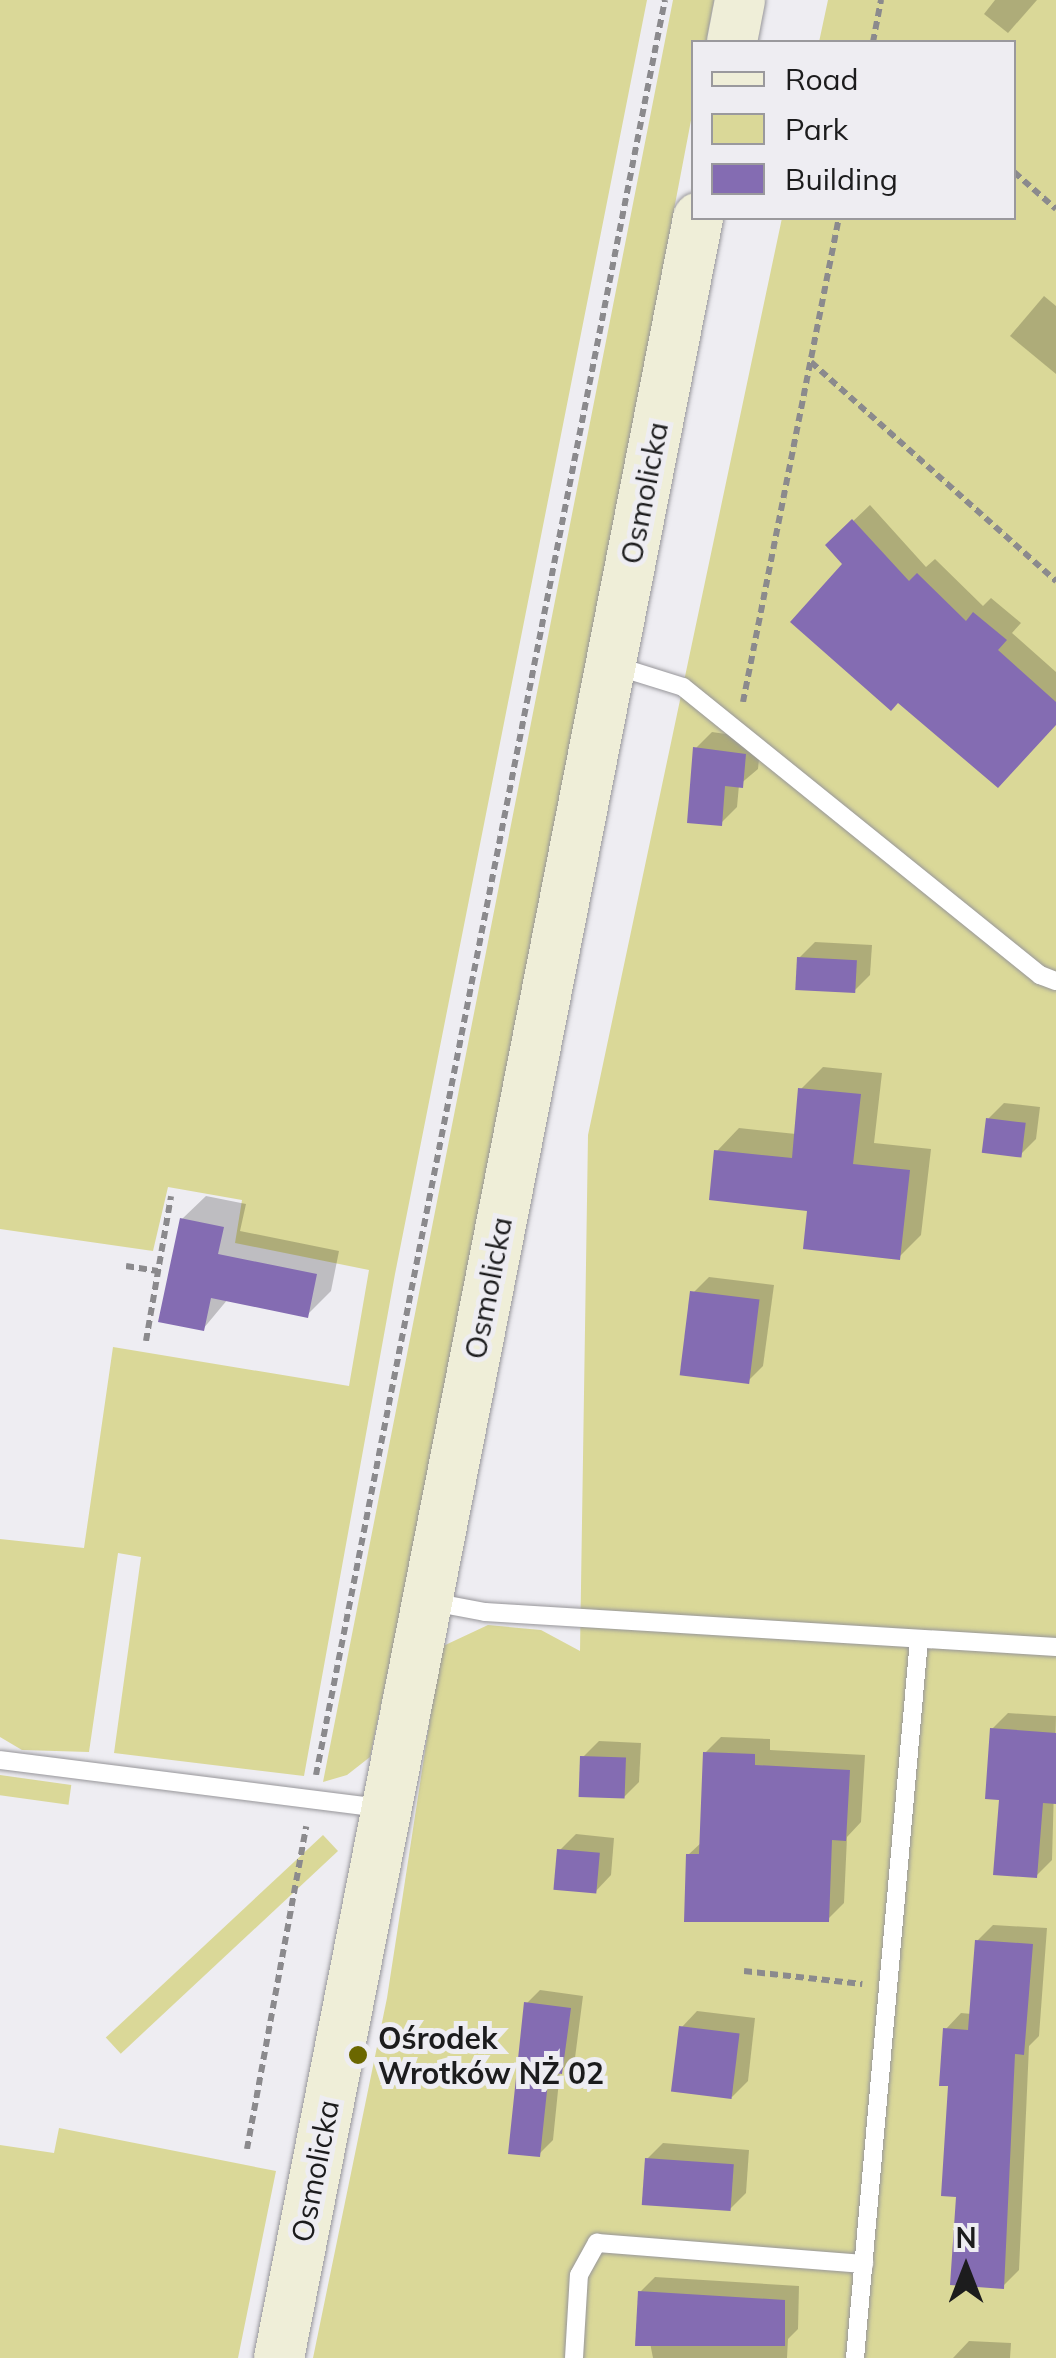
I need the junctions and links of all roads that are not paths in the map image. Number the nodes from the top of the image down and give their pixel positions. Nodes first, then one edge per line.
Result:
1 (740, 0) edge
2 (732, 40) edge
3 (698, 220) edge
4 (611, 664) junction
5 (1056, 981) edge
6 (427, 1601) junction
7 (919, 1638) junction
8 (1056, 1647) edge
9 (0, 1760) edge
10 (386, 1809) junction
11 (864, 2264) junction
12 (279, 2358) edge
13 (574, 2358) edge
14 (856, 2358) edge

1 - 2 street
3 - 4 street, Osmolicka
4 - 5 lane
4 - 6 street, Osmolicka
6 - 7 lane
6 - 10 street, Osmolicka
7 - 8 lane
7 - 11 lane
9 - 10 lane
10 - 12 street, Osmolicka
11 - 13 lane
11 - 14 lane

